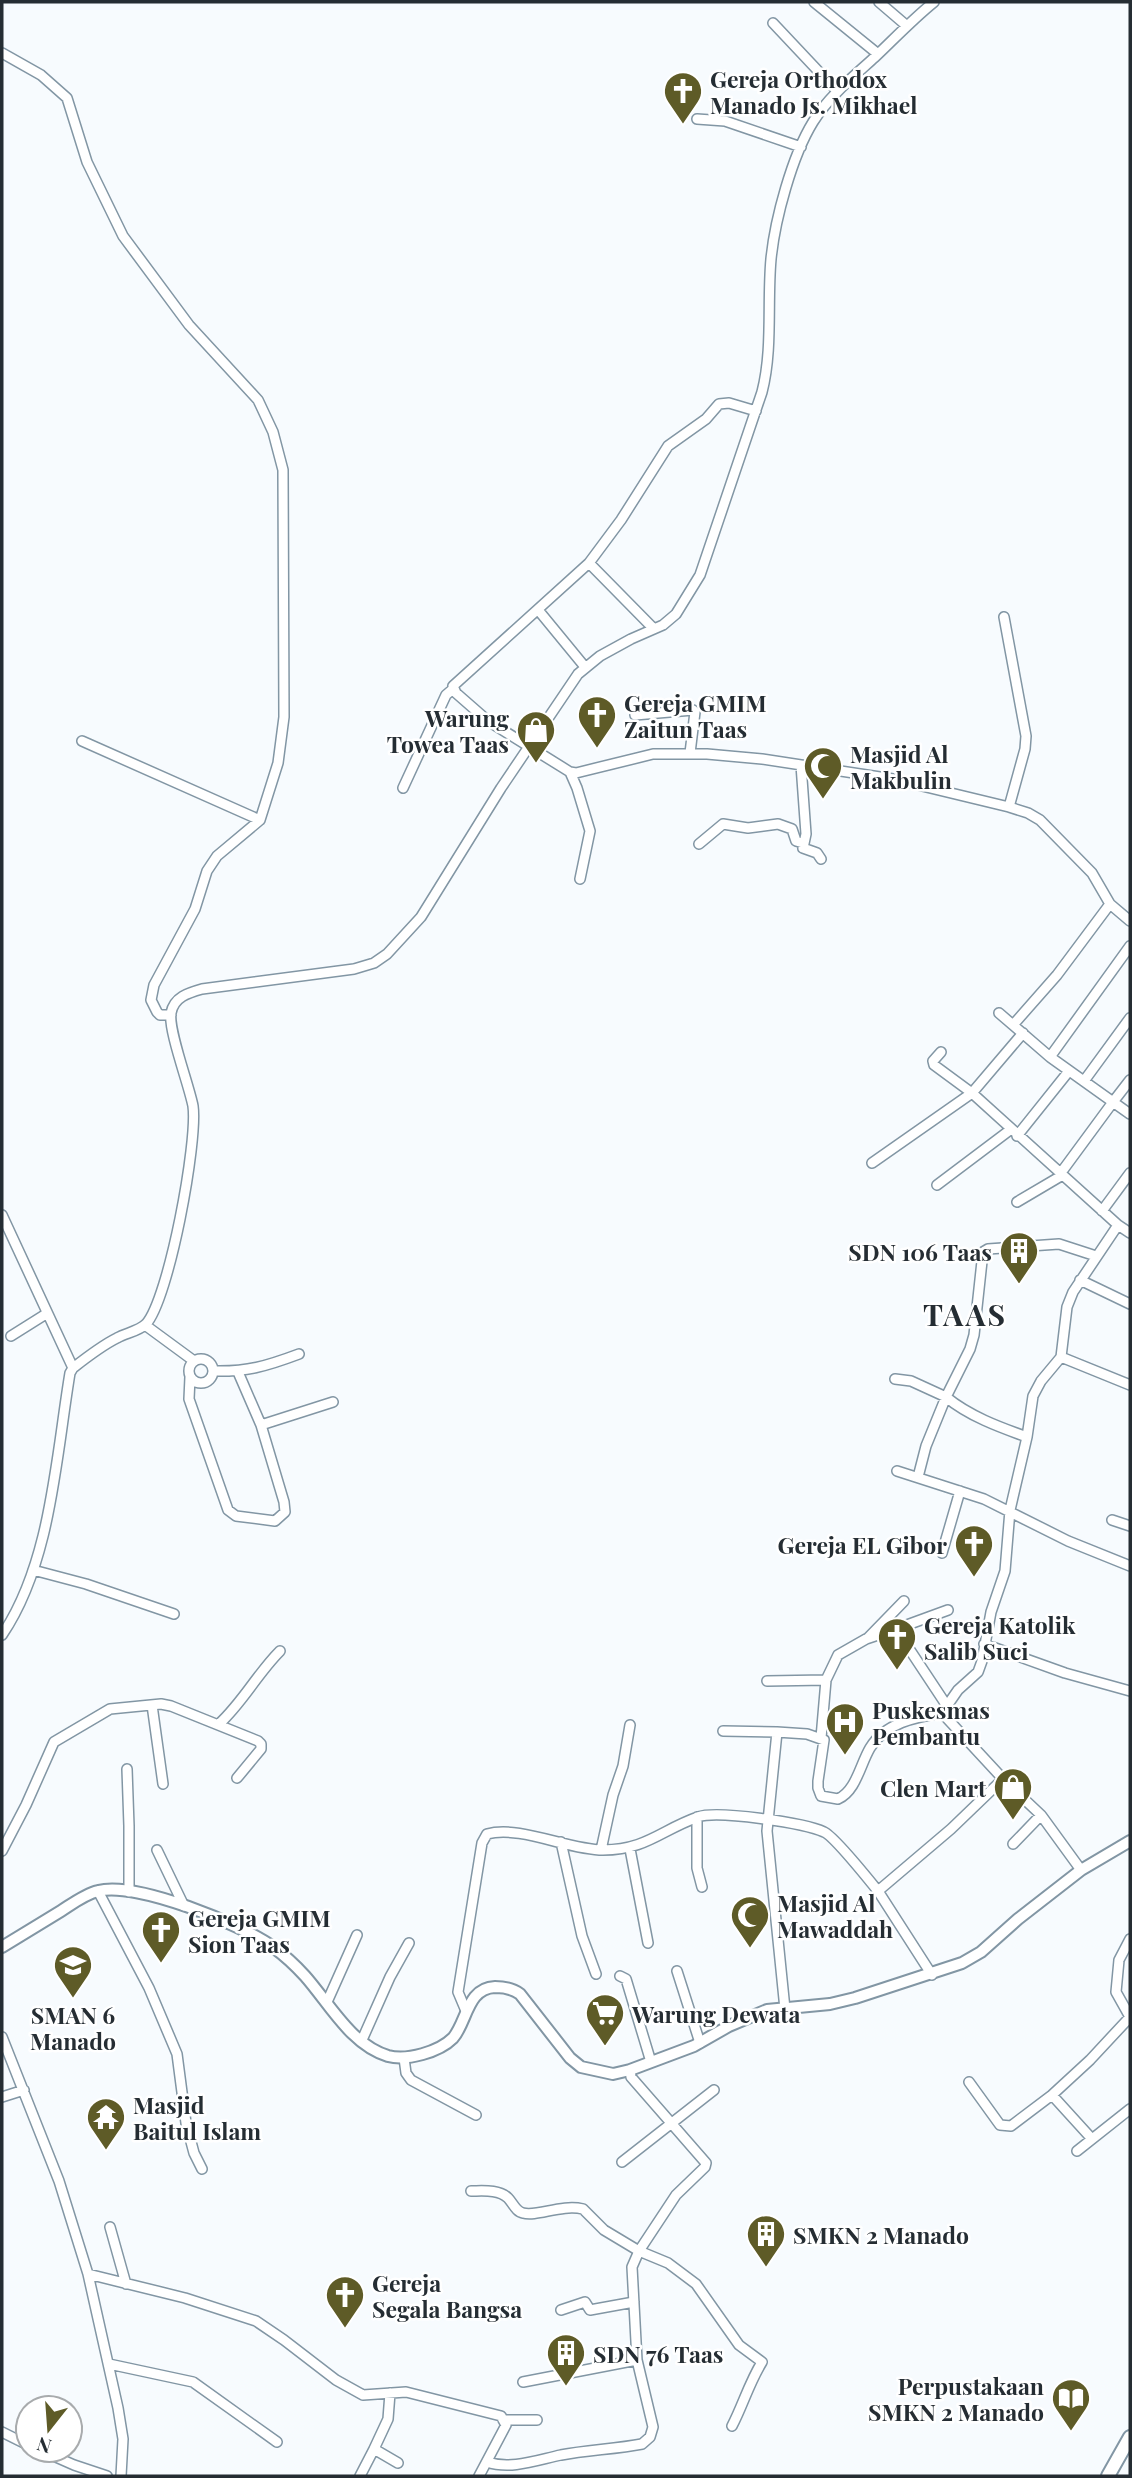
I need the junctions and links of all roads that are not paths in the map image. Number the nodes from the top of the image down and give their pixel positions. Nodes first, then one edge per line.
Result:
1 (814, 2) edge
2 (879, 2) edge
3 (934, 2) edge
4 (773, 23) dead end
5 (907, 26) junction
6 (2, 53) edge
7 (878, 54) junction
8 (837, 92) junction
9 (697, 119) dead end
10 (801, 147) junction
11 (750, 409) junction
12 (589, 563) junction
13 (539, 611) junction
14 (1004, 617) dead end
15 (653, 628) junction
16 (585, 667) junction
17 (453, 689) junction
18 (635, 715) dead end
19 (82, 741) dead end
20 (530, 745) junction
21 (690, 753) junction
22 (801, 765) junction
23 (570, 772) junction
24 (403, 788) dead end
25 (1009, 807) junction
26 (260, 820) junction
27 (699, 844) dead end
28 (803, 844) junction
29 (821, 859) dead end
30 (580, 879) dead end
31 (1110, 904) junction
32 (1130, 921) edge
33 (1130, 946) edge
34 (999, 1013) dead end
35 (171, 1015) junction
36 (1130, 1018) edge
37 (1013, 1025) junction
38 (1023, 1033) junction
39 (941, 1052) dead end
40 (1050, 1057) junction
41 (1069, 1071) junction
42 (1130, 1080) edge
43 (1084, 1081) junction
44 (972, 1093) junction
45 (1113, 1102) junction
46 (1130, 1114) edge
47 (1013, 1133) junction
48 (872, 1163) dead end
49 (1130, 1173) edge
50 (1061, 1175) junction
51 (937, 1185) dead end
52 (1017, 1202) dead end
53 (1102, 1211) junction
54 (2, 1215) edge
55 (1118, 1225) junction
56 (1130, 1233) edge
57 (1096, 1256) junction
58 (1080, 1280) junction
59 (1130, 1304) edge
60 (46, 1314) junction
61 (145, 1325) junction
62 (11, 1336) dead end
63 (299, 1354) dead end
64 (1060, 1357) junction
65 (194, 1361) junction
66 (73, 1368) junction
67 (213, 1371) junction
68 (238, 1372) junction
69 (190, 1377) junction
70 (895, 1379) dead end
71 (1130, 1385) edge
72 (946, 1396) junction
73 (333, 1402) dead end
74 (261, 1425) junction
75 (1027, 1437) junction
76 (897, 1471) dead end
77 (918, 1477) junction
78 (960, 1491) junction
79 (1010, 1510) junction
80 (1112, 1520) dead end
81 (1130, 1526) edge
82 (942, 1553) dead end
83 (1130, 1566) edge
84 (33, 1570) junction
85 (904, 1601) dead end
86 (948, 1610) dead end
87 (174, 1614) dead end
88 (896, 1629) junction
89 (2, 1636) edge
90 (866, 1639) junction
91 (984, 1644) junction
92 (280, 1651) dead end
93 (826, 1680) junction
94 (767, 1681) dead end
95 (1130, 1691) edge
96 (157, 1704) junction
97 (945, 1709) junction
98 (219, 1724) junction
99 (630, 1725) dead end
100 (723, 1731) dead end
101 (777, 1732) junction
102 (821, 1738) junction
103 (127, 1769) dead end
104 (237, 1778) dead end
105 (1006, 1782) junction
106 (163, 1784) dead end
107 (1041, 1815) junction
108 (697, 1817) junction
109 (769, 1820) junction
110 (1130, 1841) edge
111 (561, 1842) junction
112 (1013, 1844) dead end
113 (630, 1849) junction
114 (157, 1850) dead end
115 (601, 1850) junction
116 (2, 1851) edge
117 (1081, 1870) junction
118 (702, 1887) dead end
119 (97, 1891) junction
120 (129, 1892) junction
121 (881, 1895) junction
122 (184, 1906) junction
123 (357, 1935) dead end
124 (1130, 1939) edge
125 (410, 1942) dead end
126 (648, 1943) dead end
127 (2, 1947) edge
128 (677, 1971) dead end
129 (596, 1974) dead end
130 (932, 1975) junction
131 (620, 1976) dead end
132 (327, 2002) junction
133 (785, 2009) junction
134 (466, 2011) junction
135 (1130, 2017) edge
136 (2, 2037) edge
137 (362, 2040) junction
138 (700, 2043) junction
139 (404, 2058) junction
140 (652, 2062) junction
141 (630, 2070) junction
142 (969, 2082) dead end
143 (24, 2090) junction
144 (714, 2090) dead end
145 (1052, 2095) junction
146 (2, 2097) edge
147 (1130, 2109) edge
148 (476, 2115) dead end
149 (670, 2122) junction
150 (1092, 2139) junction
151 (1077, 2151) dead end
152 (622, 2162) dead end
153 (202, 2169) dead end
154 (471, 2191) dead end
155 (110, 2227) dead end
156 (639, 2251) junction
157 (88, 2274) junction
158 (126, 2284) junction
159 (634, 2302) junction
160 (561, 2310) dead end
161 (637, 2360) junction
162 (109, 2364) junction
163 (523, 2382) dead end
164 (390, 2393) junction
165 (505, 2420) junction
166 (537, 2420) dead end
167 (732, 2426) dead end
168 (1130, 2437) edge
169 (277, 2442) dead end
170 (374, 2449) junction
171 (487, 2462) junction
172 (398, 2463) dead end
173 (72, 2464) edge
174 (107, 2476) edge
175 (121, 2476) edge
176 (360, 2476) edge
177 (479, 2476) edge
178 (1108, 2476) edge

1 - 7 street
2 - 5 street
3 - 5 street
4 - 8 street
5 - 7 street
6 - 26 street
7 - 8 street
8 - 10 street
9 - 10 street
10 - 11 street
11 - 12 street
11 - 15 street
12 - 13 street
12 - 15 street
13 - 16 street
13 - 17 street
14 - 25 street
15 - 16 street
16 - 20 street
17 - 20 street
17 - 24 street
18 - 21 street
19 - 26 street
20 - 23 street
20 - 35 street
21 - 22 street
21 - 23 street
22 - 25 street
22 - 28 street
23 - 30 street
25 - 31 street
26 - 35 street
27 - 28 street
28 - 29 street
31 - 32 street
31 - 37 street
33 - 40 street
34 - 37 street
35 - 61 street
36 - 43 street
37 - 38 street
38 - 40 street
38 - 44 street
39 - 44 street
40 - 41 street
41 - 43 street
41 - 47 street
42 - 45 street
43 - 45 street
44 - 47 street
44 - 48 street
45 - 46 street
45 - 50 street
47 - 50 street
47 - 51 street
49 - 53 street
50 - 52 street
50 - 53 street
53 - 55 street
54 - 60 street
55 - 56 street
55 - 57 street
57 - 58 street
57 - 72 street
58 - 59 street
58 - 64 street
60 - 62 street
60 - 66 street
61 - 65 street
61 - 66 street
63 - 68 street
64 - 71 street
64 - 75 street
65 - 67 street
65 - 69 street
66 - 84 street
67 - 68 street
67 - 69 street
68 - 74 street
69 - 74 street
70 - 72 street
72 - 75 street
72 - 77 street
73 - 74 street
75 - 79 street
76 - 77 street
77 - 78 street
78 - 79 street
78 - 82 street
79 - 83 street
79 - 91 street
80 - 81 street
84 - 87 street
84 - 89 street
85 - 90 street
86 - 88 street
88 - 90 street
88 - 97 street
90 - 93 street
91 - 95 street
91 - 97 street
92 - 98 street
93 - 94 street
93 - 102 street
96 - 98 street
96 - 106 street
96 - 116 street
97 - 102 street
97 - 105 street
98 - 104 street
99 - 115 street
100 - 101 street
101 - 102 street
101 - 109 street
103 - 120 street
105 - 107 street
105 - 121 street
107 - 112 street
107 - 117 street
108 - 109 street
108 - 113 street
108 - 118 street
109 - 121 street
109 - 133 street
110 - 117 street
111 - 115 street
111 - 129 street
111 - 134 street
113 - 115 street
113 - 126 street
114 - 122 street
117 - 130 street
119 - 120 street
119 - 127 street
119 - 153 street
120 - 122 street
121 - 130 street
122 - 132 street
123 - 132 street
124 - 135 street
125 - 137 street
128 - 138 street
130 - 133 street
131 - 140 street
132 - 137 street
133 - 138 street
134 - 139 street
134 - 141 street
135 - 145 street
136 - 143 street
137 - 139 street
138 - 140 street
139 - 148 street
140 - 141 street
141 - 149 street
142 - 145 street
143 - 146 street
143 - 157 street
144 - 149 street
145 - 150 street
147 - 150 street
149 - 152 street
149 - 156 street
150 - 151 street
154 - 156 street
155 - 158 street
156 - 159 street
156 - 167 street
157 - 158 street
157 - 162 street
158 - 164 street
159 - 160 street
159 - 161 street
161 - 163 street
161 - 171 street
162 - 169 street
162 - 175 street
164 - 165 street
164 - 170 street
165 - 166 street
165 - 171 street
168 - 178 main road
170 - 172 street
170 - 176 street
171 - 177 street
173 - 174 street

